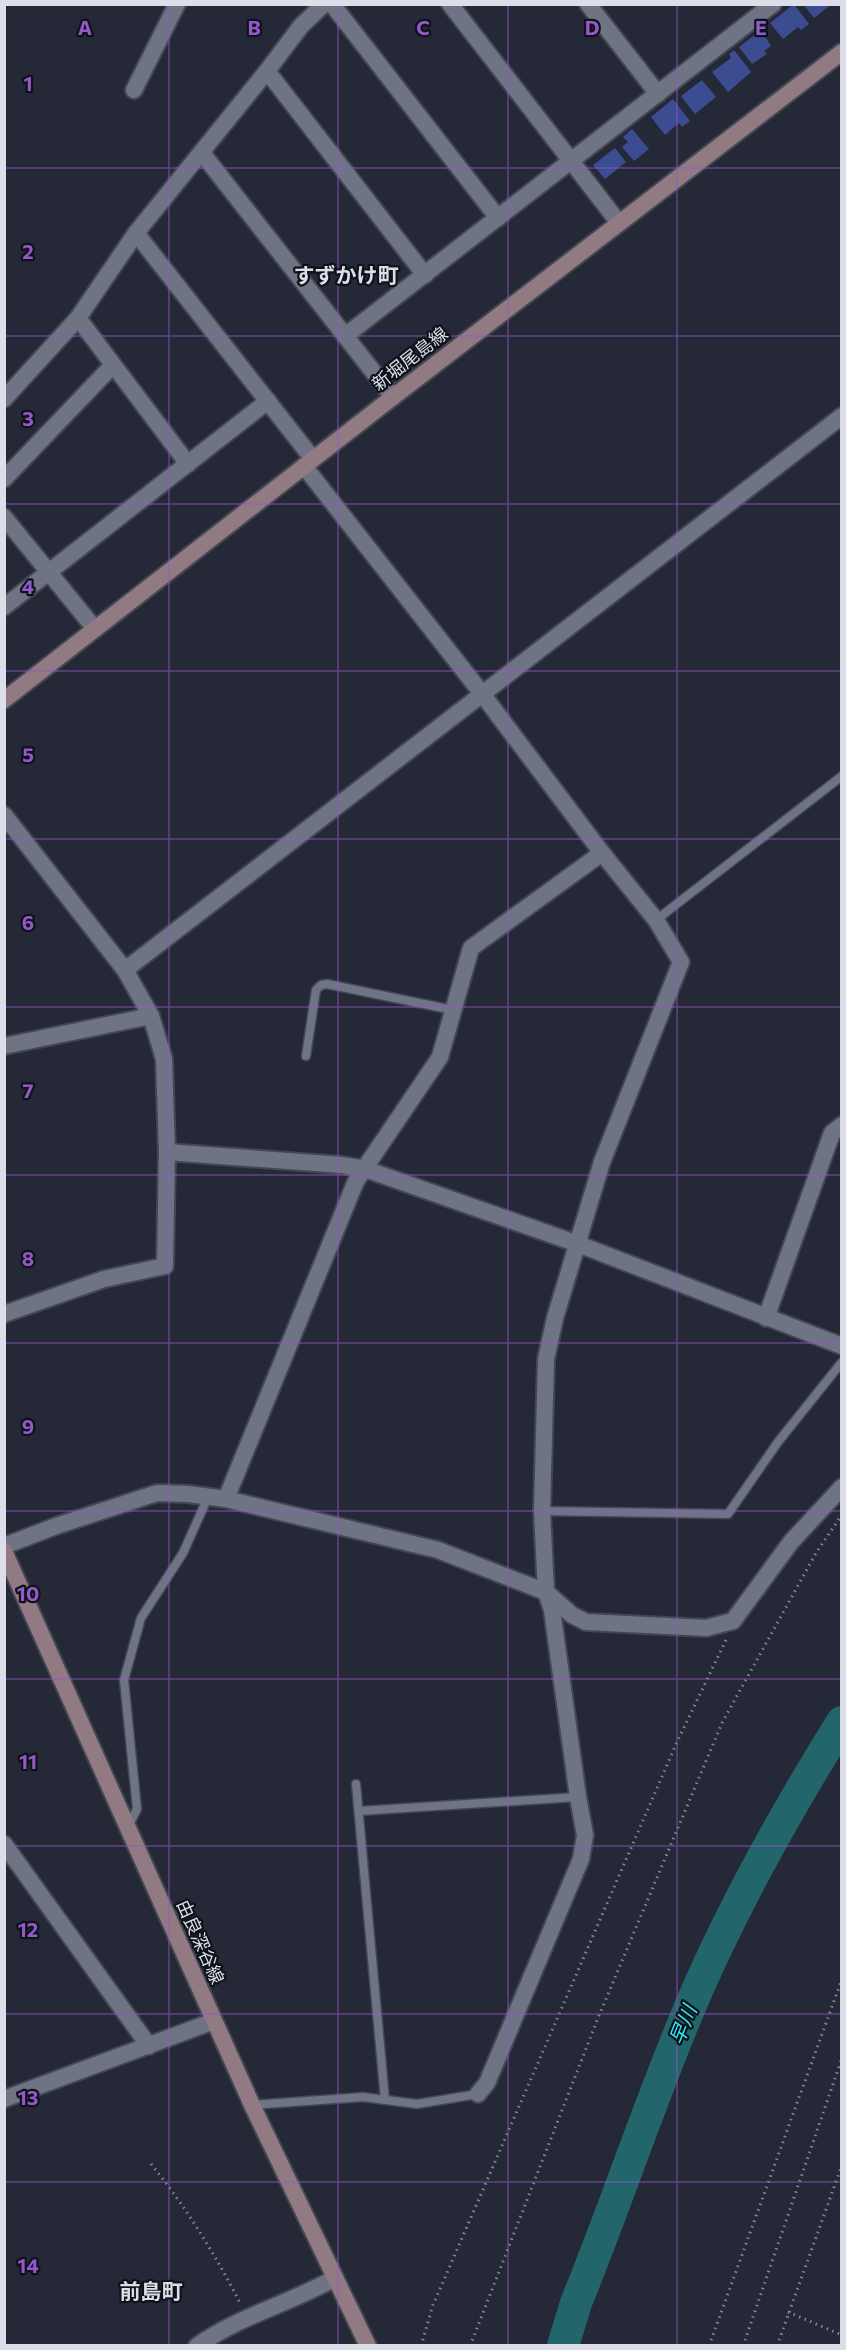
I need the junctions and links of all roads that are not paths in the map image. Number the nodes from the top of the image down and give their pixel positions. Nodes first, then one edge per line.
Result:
1 (177, 4) edge
2 (324, 4) edge
3 (332, 4) edge
4 (588, 4) edge
5 (773, 4) edge
6 (459, 8) edge
7 (842, 52) edge
8 (267, 71) junction
9 (134, 90) dead end
10 (658, 94) junction
11 (202, 153) junction
12 (571, 161) junction
13 (498, 218) junction
14 (619, 223) junction
15 (136, 233) junction
16 (425, 275) junction
17 (78, 318) junction
18 (345, 336) junction
19 (113, 365) junction
20 (393, 397) junction
21 (4, 399) edge
22 (268, 401) junction
23 (842, 416) edge
24 (308, 462) junction
25 (188, 464) junction
26 (4, 479) edge
27 (4, 517) edge
28 (49, 572) junction
29 (4, 606) edge
30 (95, 630) junction
31 (483, 695) junction
32 (4, 700) edge
33 (842, 776) edge
34 (4, 815) edge
35 (602, 853) junction
36 (656, 920) junction
37 (125, 970) junction
38 (453, 1010) junction
39 (151, 1016) junction
40 (4, 1046) edge
41 (306, 1056) dead end
42 (842, 1125) edge
43 (167, 1152) junction
44 (364, 1169) junction
45 (578, 1244) junction
46 (4, 1314) edge
47 (766, 1318) junction
48 (842, 1346) edge
49 (842, 1362) edge
50 (842, 1487) edge
51 (208, 1497) junction
52 (226, 1499) junction
53 (542, 1511) junction
54 (4, 1546) edge
55 (4, 1551) edge
56 (546, 1592) junction
57 (356, 1784) dead end
58 (578, 1797) junction
59 (359, 1811) junction
60 (128, 1827) junction
61 (5, 1845) edge
62 (214, 2020) junction
63 (149, 2046) junction
64 (478, 2094) joint
65 (4, 2099) edge
66 (386, 2100) junction
67 (252, 2105) junction
68 (335, 2278) junction
69 (197, 2346) edge
70 (368, 2346) edge

1 - 9 street
2 - 8 street
3 - 13 street
4 - 10 street
5 - 10 street
6 - 12 street
7 - 14 main road, 新堀尾島線
8 - 11 street
8 - 16 street
10 - 12 street
11 - 15 street
11 - 18 street
12 - 13 street
12 - 14 street
13 - 16 street
14 - 20 main road, 新堀尾島線
15 - 17 street
15 - 22 street
16 - 18 street
17 - 19 street
17 - 21 street
18 - 20 street
19 - 25 street
19 - 26 street
20 - 24 main road, 新堀尾島線
22 - 24 street
22 - 25 street
23 - 31 street
24 - 30 main road, 新堀尾島線
24 - 31 street
25 - 28 street
27 - 28 street
28 - 29 street
28 - 30 street
30 - 32 main road, 新堀尾島線
31 - 35 street
31 - 37 street
33 - 36 lane
34 - 37 street
35 - 36 street
35 - 38 street
36 - 45 street
37 - 39 street
38 - 41 lane
38 - 44 street
39 - 40 street
39 - 43 street
42 - 47 street
43 - 44 street
43 - 46 street
44 - 45 street
44 - 52 street
45 - 47 street
45 - 53 street
47 - 48 street
49 - 53 lane
50 - 56 street
51 - 52 street
51 - 54 street
51 - 60 lane
52 - 56 street
53 - 56 street
55 - 60 main road, 由良深谷線
56 - 58 street
57 - 59 lane
58 - 59 lane
58 - 64 street
59 - 66 lane
60 - 62 main road, 由良深谷線
61 - 63 street
62 - 63 street
62 - 67 main road, 由良深谷線
63 - 65 street
64 - 66 lane
66 - 67 lane
67 - 68 main road, 由良深谷線
68 - 69 street
68 - 70 main road, 由良深谷線

